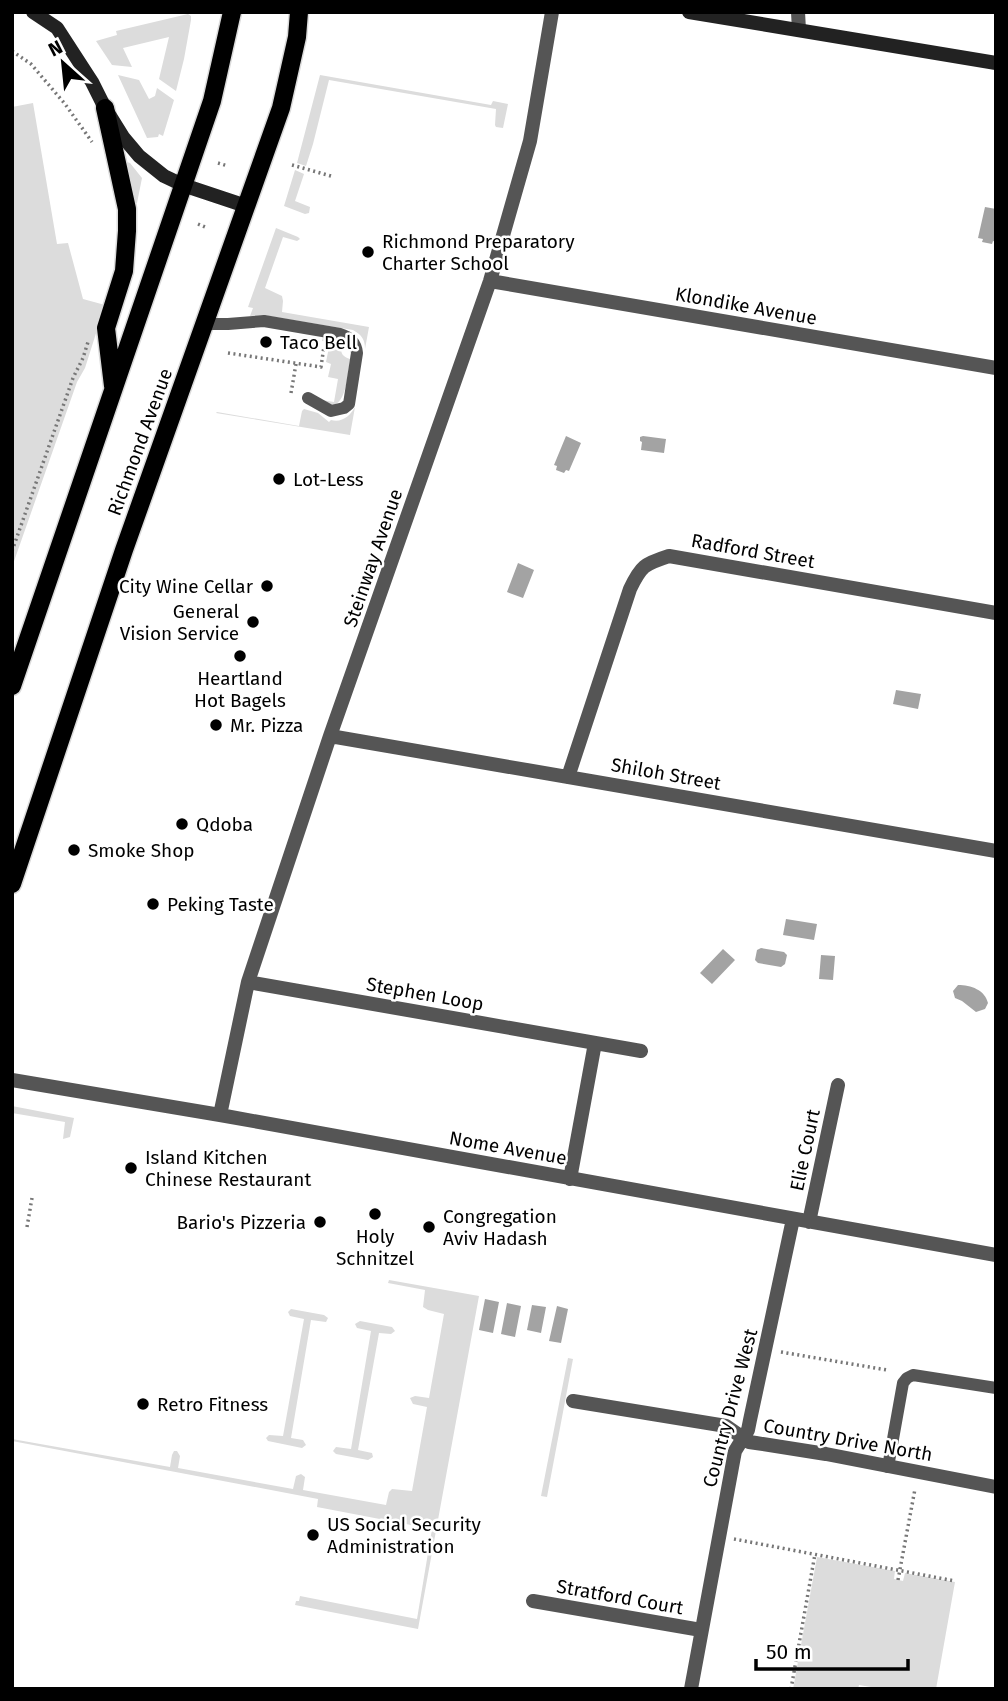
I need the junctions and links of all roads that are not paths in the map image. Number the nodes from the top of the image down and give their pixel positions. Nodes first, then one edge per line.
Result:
1 (33, 12) edge
2 (232, 12) edge
3 (299, 12) edge
4 (552, 12) edge
5 (689, 12) edge
6 (799, 12) edge
7 (799, 30) junction
8 (996, 63) edge
9 (105, 108) junction
10 (183, 185) junction
11 (246, 206) junction
12 (490, 281) junction
13 (204, 324) junction
14 (996, 368) edge
15 (113, 393) junction
16 (308, 398) dead end
17 (996, 613) edge
18 (12, 686) edge
19 (330, 736) junction
20 (568, 777) junction
21 (996, 851) edge
22 (12, 884) edge
23 (248, 982) junction
24 (595, 1043) junction
25 (641, 1051) dead end
26 (12, 1080) edge
27 (838, 1085) dead end
28 (220, 1115) junction
29 (570, 1179) junction
30 (793, 1219) junction
31 (810, 1222) junction
32 (996, 1255) edge
33 (996, 1388) edge
34 (573, 1401) dead end
35 (743, 1438) junction
36 (888, 1467) junction
37 (996, 1488) edge
38 (533, 1601) dead end
39 (701, 1630) junction
40 (691, 1689) edge

1 - 9 street
2 - 10 main road, Richmond Avenue
3 - 11 main road, Richmond Avenue
4 - 12 street, Steinway Avenue
5 - 7 street
6 - 7 street
7 - 8 street
9 - 10 street
9 - 15 main road
10 - 11 street
10 - 15 main road, Richmond Avenue
11 - 13 main road, Richmond Avenue
12 - 14 street, Klondike Avenue
12 - 19 street, Steinway Avenue
13 - 16 lane
13 - 22 main road, Richmond Avenue
15 - 18 main road, Richmond Avenue
17 - 20 street, Radford Street
19 - 20 street, Shiloh Street
19 - 23 street, Steinway Avenue
20 - 21 street, Shiloh Street
23 - 24 street, Stephen Loop
23 - 28 street, Steinway Avenue
24 - 25 street, Stephen Loop
24 - 29 street
26 - 28 street, Nome Avenue
27 - 31 street, Elie Court
28 - 29 street, Nome Avenue
29 - 30 street, Nome Avenue
30 - 31 street, Nome Avenue
30 - 35 street, Country Drive West
31 - 32 street, Nome Avenue
33 - 36 lane
34 - 35 street, Country Drive North
35 - 36 street, Country Drive North
35 - 39 street, Country Drive West
36 - 37 street, Country Drive North
38 - 39 street, Stratford Court
39 - 40 street, Country Drive West

